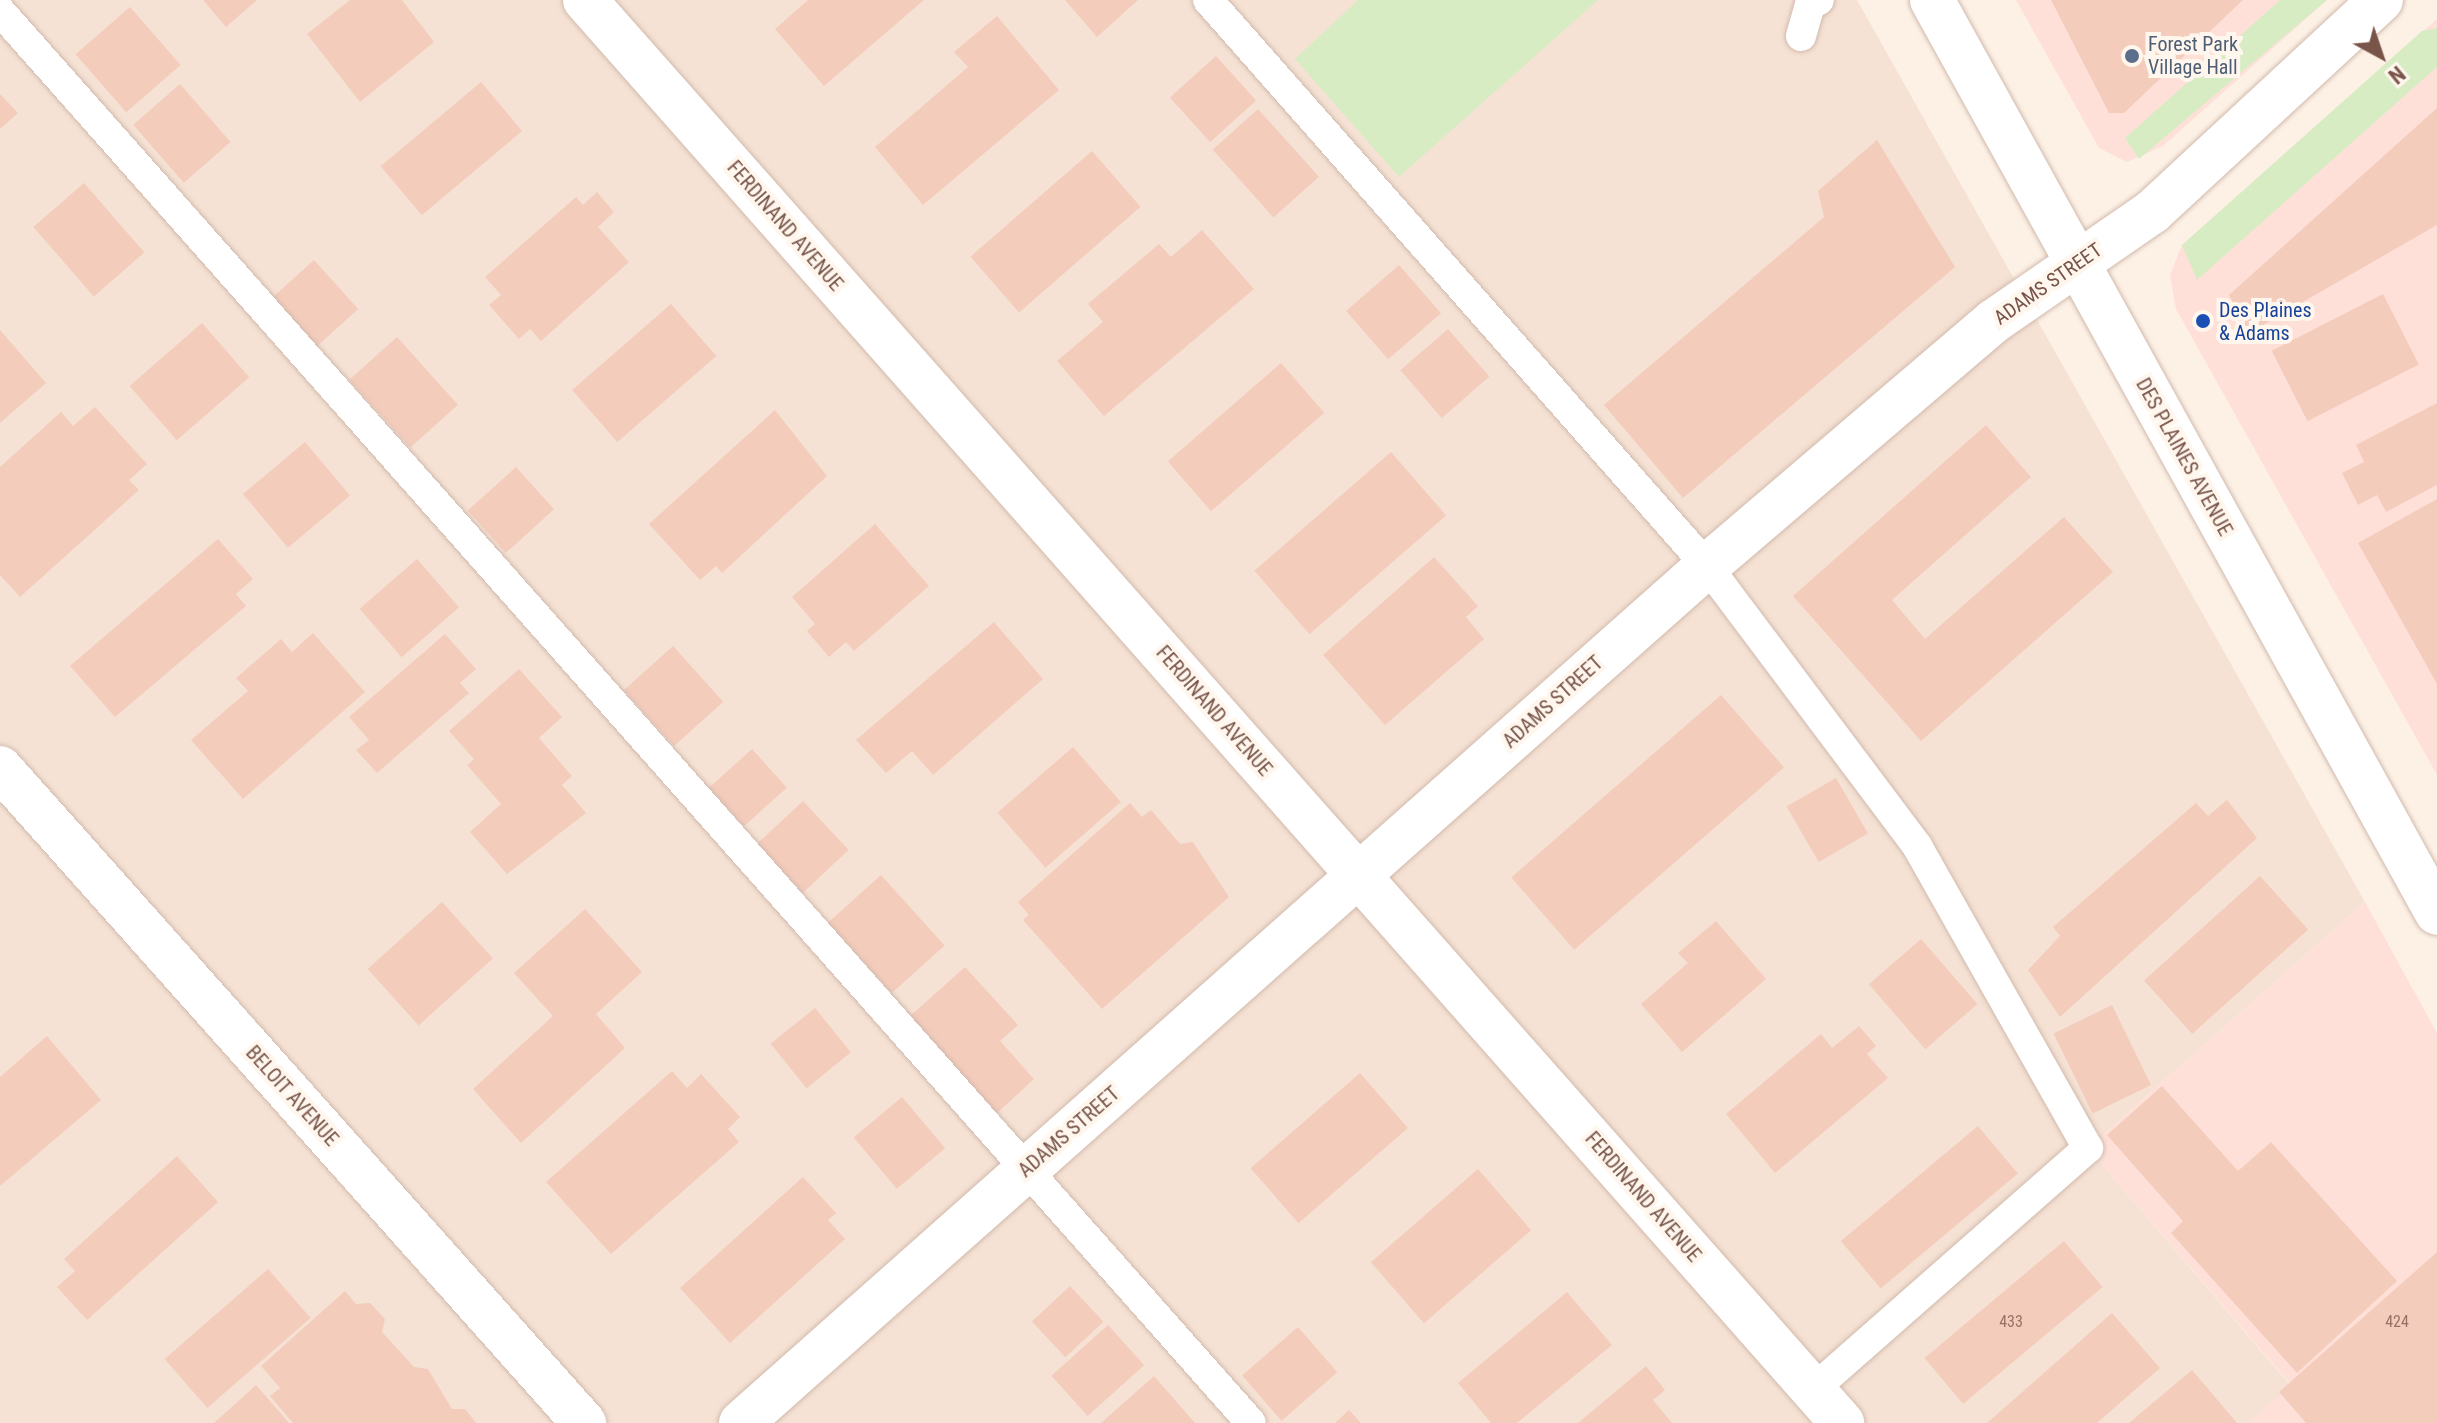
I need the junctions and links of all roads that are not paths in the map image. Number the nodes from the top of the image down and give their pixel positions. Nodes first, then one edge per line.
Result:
1 (585, 0) edge
2 (1208, 0) edge
3 (1819, 0) edge
4 (1932, 0) edge
5 (2381, 0) edge
6 (0, 11) edge
7 (1801, 36) dead end
8 (2077, 262) junction
9 (1707, 566) junction
10 (0, 768) edge
11 (1359, 875) junction
12 (2437, 913) edge
13 (1026, 1169) junction
14 (1813, 1390) junction
15 (584, 1423) edge
16 (741, 1423) edge
17 (1251, 1423) edge
18 (1842, 1423) edge

1 - 11 street, FERDINAND AVENUE
2 - 9 lane
3 - 7 lane
4 - 8 street, DES PLAINES AVENUE
5 - 8 street, ADAMS STREET
6 - 13 lane
8 - 9 street, ADAMS STREET
8 - 12 street, DES PLAINES AVENUE
9 - 11 street, ADAMS STREET
9 - 14 lane
10 - 15 street, BELOIT AVENUE
11 - 13 street, ADAMS STREET
11 - 14 street, FERDINAND AVENUE
13 - 16 street, ADAMS STREET
13 - 17 lane
14 - 18 street, FERDINAND AVENUE

